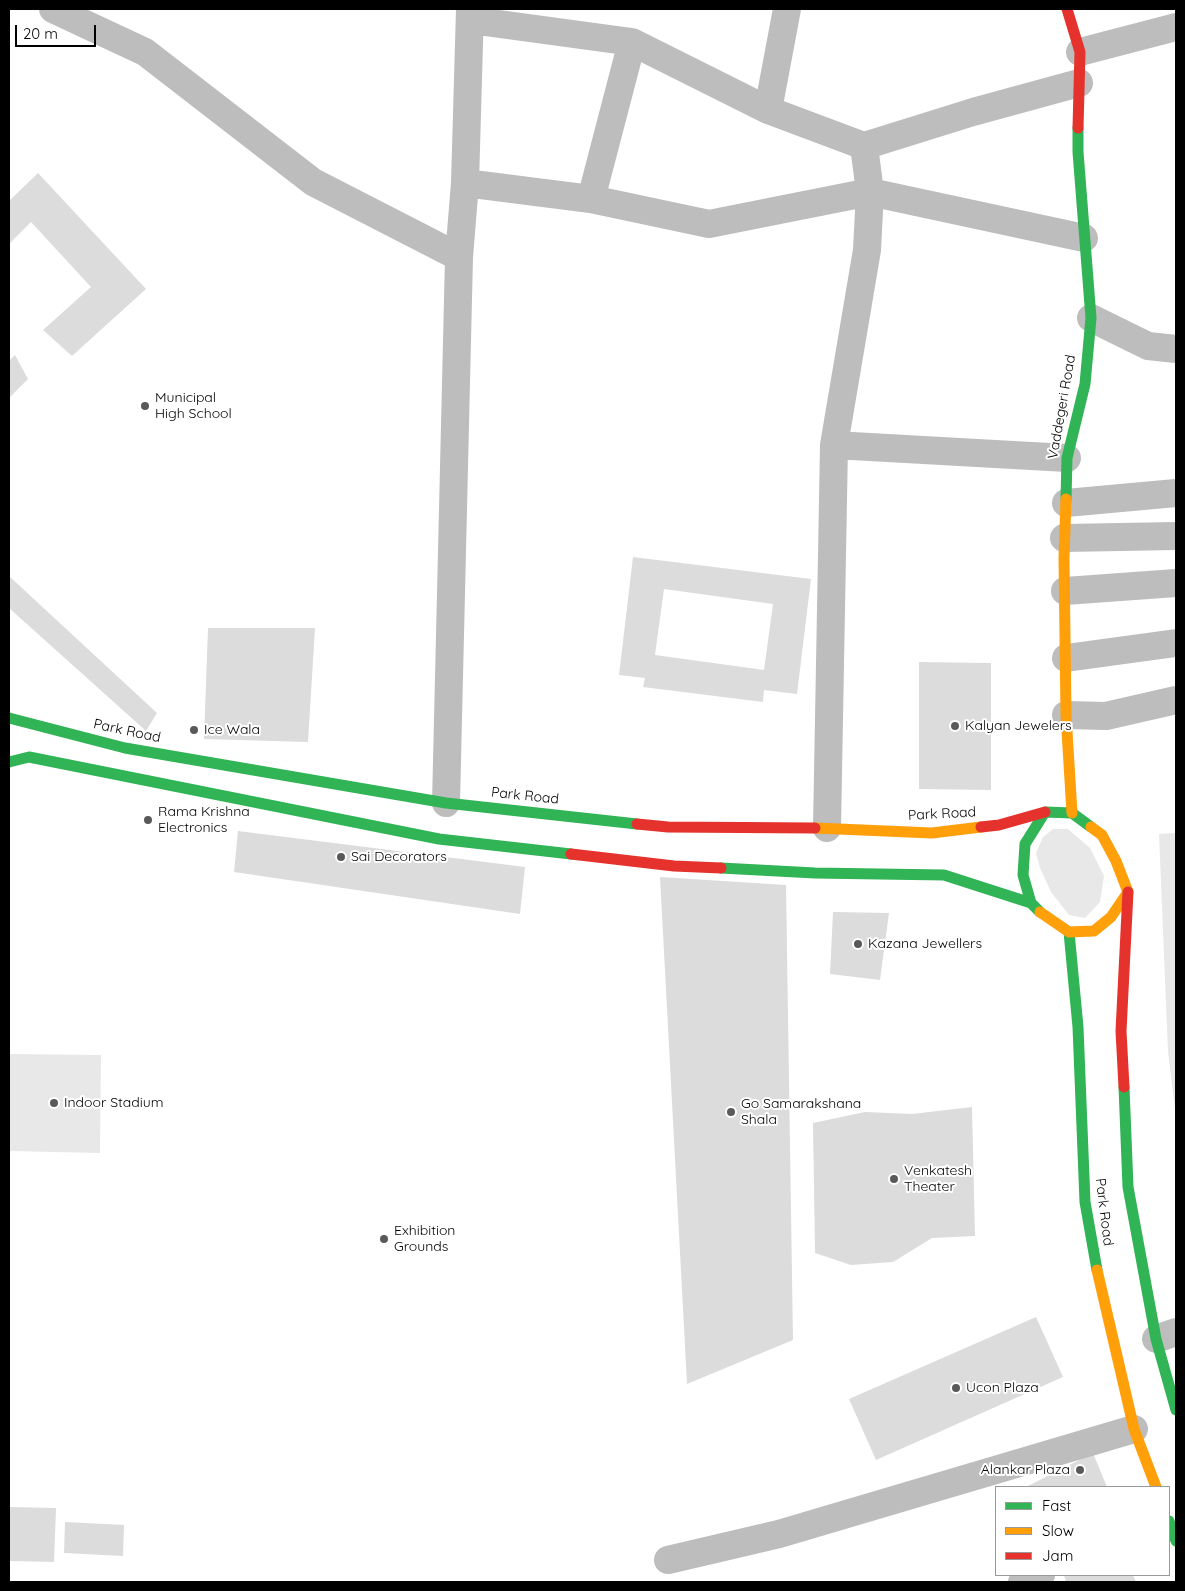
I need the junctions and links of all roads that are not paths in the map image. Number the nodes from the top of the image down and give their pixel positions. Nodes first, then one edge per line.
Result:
1 (53, 9) edge
2 (786, 9) edge
3 (1067, 9) edge
4 (470, 15) edge
5 (1176, 28) edge
6 (632, 42) junction
7 (1080, 52) junction
8 (1079, 84) junction
9 (768, 110) junction
10 (864, 146) junction
11 (465, 183) junction
12 (870, 192) junction
13 (591, 199) junction
14 (1084, 238) junction
15 (459, 257) junction
16 (1090, 318) junction
17 (1176, 348) edge
18 (834, 445) junction
19 (1067, 458) junction
20 (1176, 493) edge
21 (1066, 504) junction
22 (1176, 536) edge
23 (1064, 538) junction
24 (1176, 583) edge
25 (1064, 591) junction
26 (1176, 643) edge
27 (1066, 658) junction
28 (1176, 700) edge
29 (1066, 715) junction
30 (9, 718) edge
31 (9, 762) edge
32 (446, 803) junction
33 (1044, 812) junction
34 (1072, 813) junction
35 (827, 828) junction
36 (1128, 892) junction
37 (1031, 903) junction
38 (1069, 932) junction
39 (1166, 1336) edge
40 (1176, 1410) edge
41 (1134, 1429) junction
42 (1156, 1486) edge
43 (668, 1560) dead end
44 (1038, 1576) edge
45 (1022, 1582) edge

1 - 15 street
2 - 9 street
3 - 7 main road, Vaddegeri Road
4 - 6 street
4 - 11 street
5 - 7 street
6 - 9 street
6 - 13 street
7 - 8 main road, Vaddegeri Road
8 - 10 street
8 - 14 main road, Vaddegeri Road
9 - 10 street
10 - 12 street
11 - 13 street
11 - 15 street
12 - 13 street
12 - 14 street
12 - 18 street
14 - 16 main road, Vaddegeri Road
15 - 32 street
16 - 17 street
16 - 19 main road, Vaddegeri Road
18 - 19 street
18 - 35 street
19 - 21 main road, Vaddegeri Road
20 - 21 street
21 - 23 main road, Vaddegeri Road
22 - 23 street
23 - 25 main road, Vaddegeri Road
24 - 25 street
25 - 27 main road, Vaddegeri Road
26 - 27 street
27 - 29 main road, Vaddegeri Road
28 - 29 street
29 - 34 main road, Vaddegeri Road
30 - 32 main road, Park Road
31 - 37 main road
32 - 35 main road, Park Road
33 - 34 main road
33 - 35 main road, Park Road
33 - 37 main road
34 - 36 main road
36 - 38 main road
36 - 39 main road, Park Road
37 - 38 main road
38 - 41 main road, Park Road
39 - 40 main road, Park Road
41 - 42 main road, Park Road
41 - 43 street
44 - 45 street

